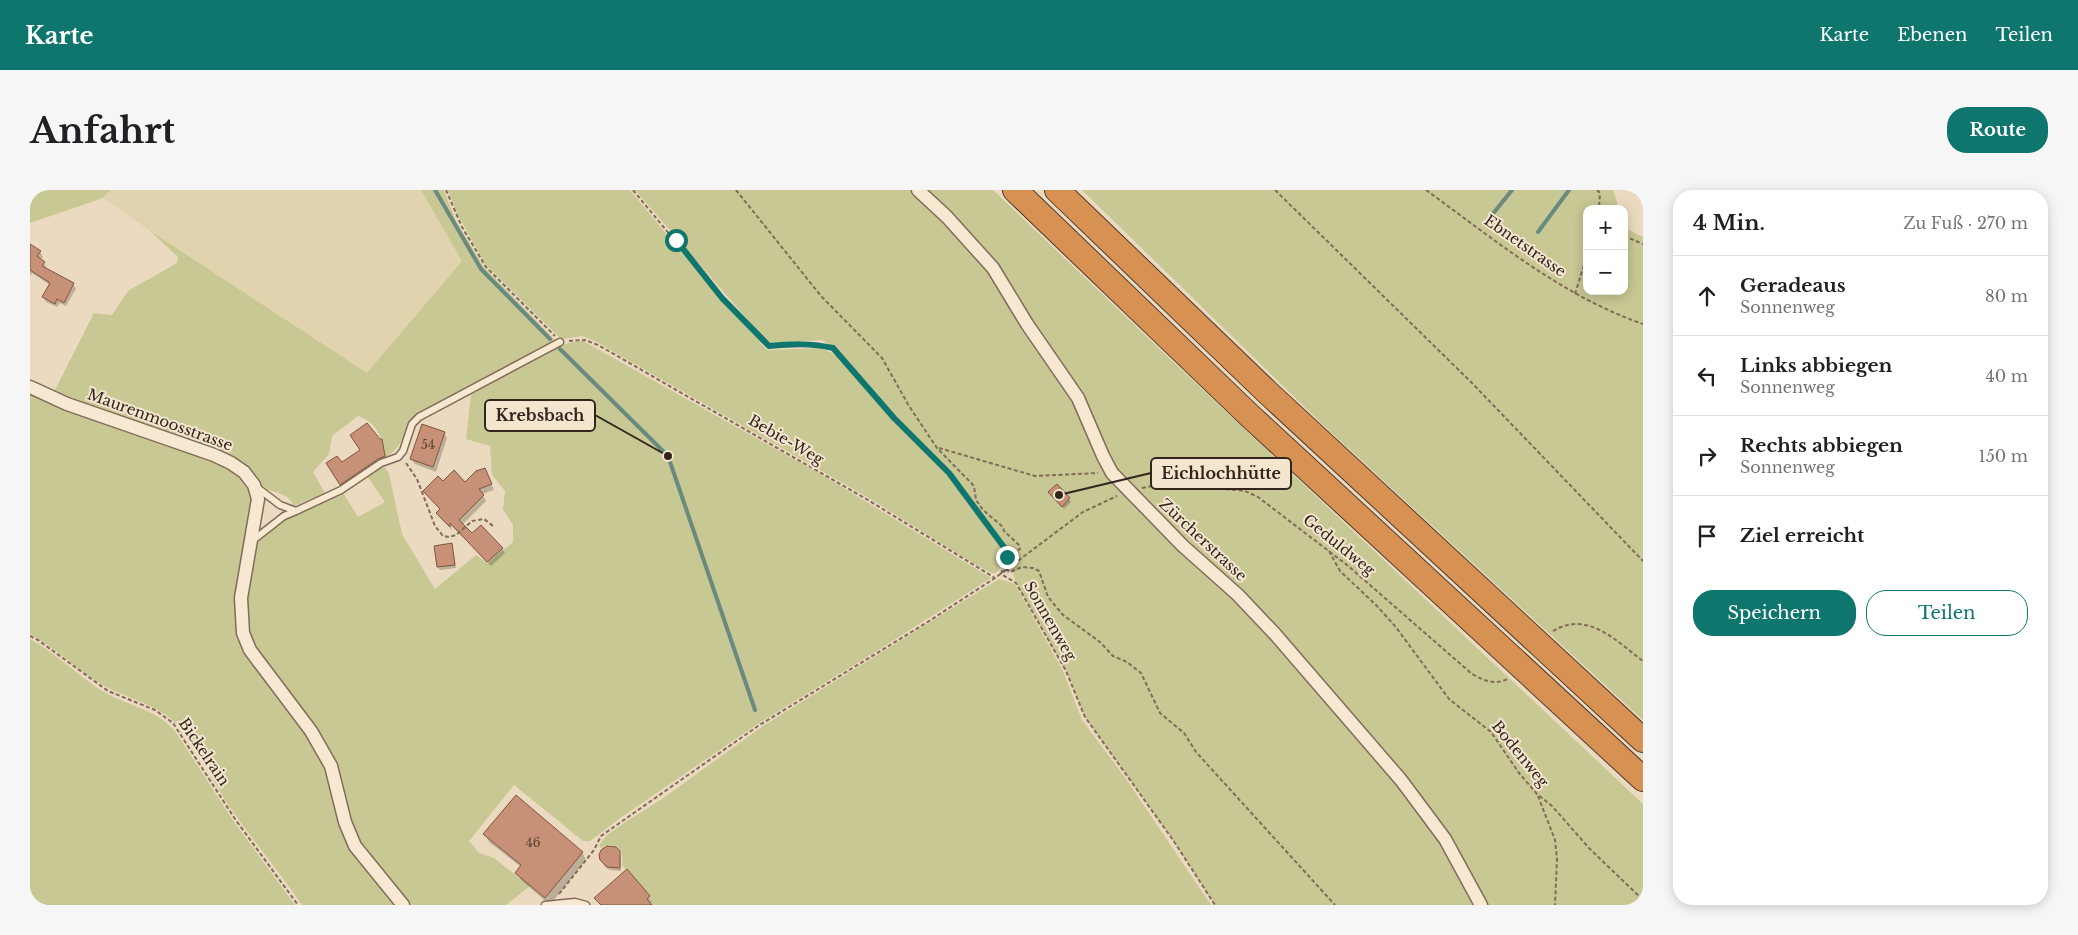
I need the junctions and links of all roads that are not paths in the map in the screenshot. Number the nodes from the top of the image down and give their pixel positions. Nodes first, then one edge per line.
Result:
1 (918, 190) edge
2 (1015, 190) edge
3 (1057, 190) edge
4 (560, 342) road end
5 (30, 387) edge
6 (254, 485) junction
7 (296, 511) junction
8 (252, 542) junction
9 (1643, 740) edge
10 (1643, 779) edge
11 (551, 904) edge
12 (403, 905) edge
13 (544, 905) edge
14 (586, 905) edge
15 (1481, 905) edge

1 - 15 street, Zürcherstrasse
2 - 10 highway
3 - 9 highway
4 - 7 lane
5 - 6 street, Maurenmoosstrasse
6 - 7 lane
6 - 8 street
7 - 8 lane
8 - 12 street
11 - 13 lane
11 - 14 lane

